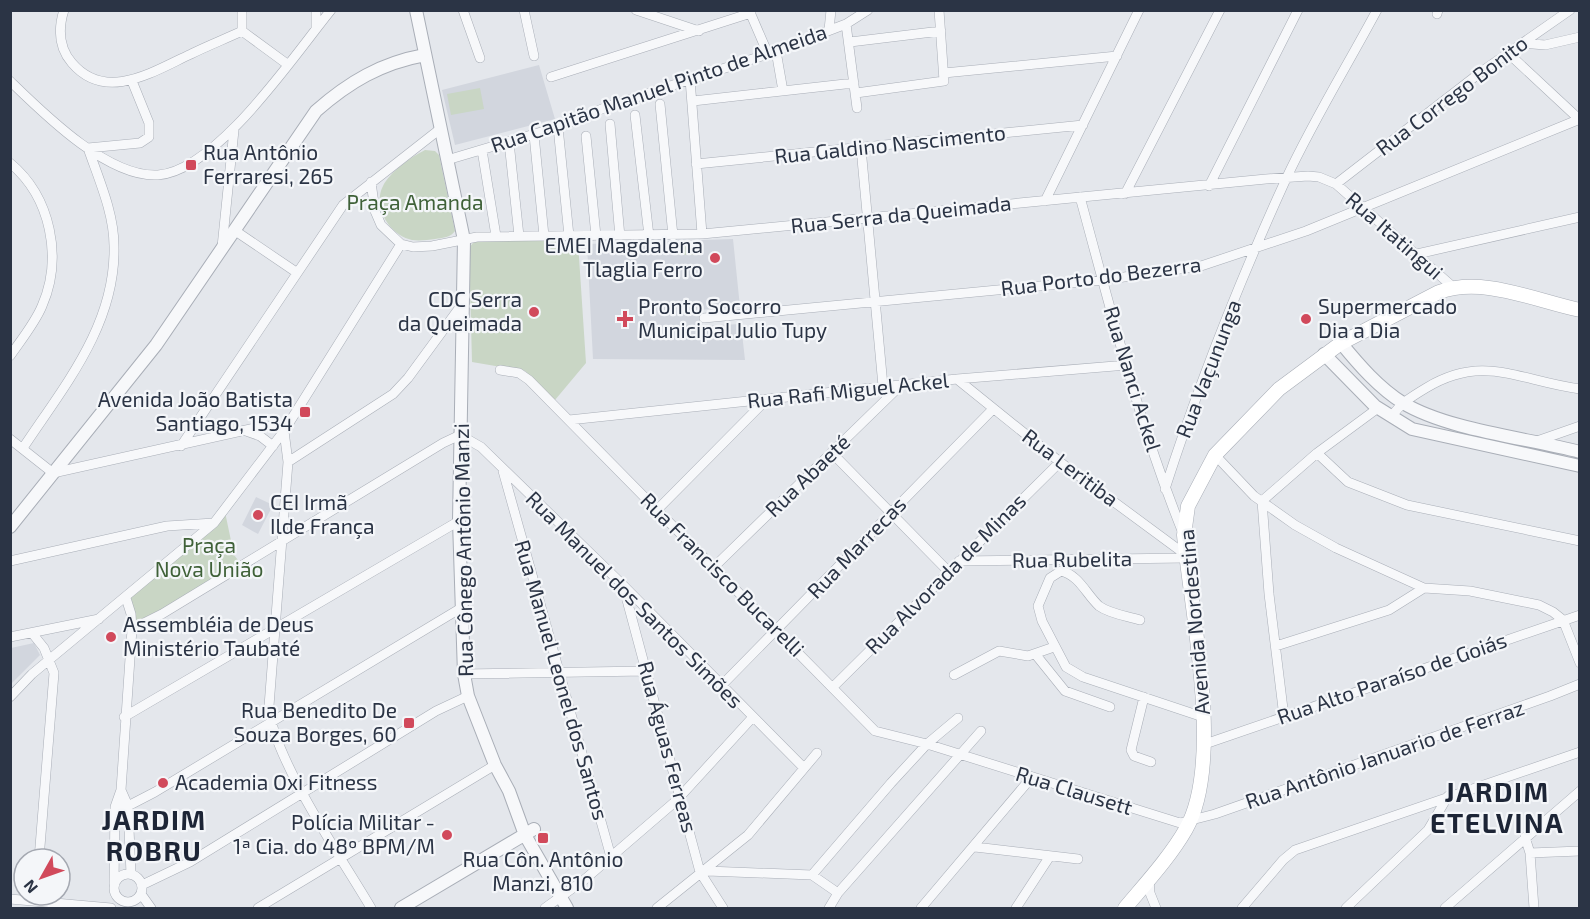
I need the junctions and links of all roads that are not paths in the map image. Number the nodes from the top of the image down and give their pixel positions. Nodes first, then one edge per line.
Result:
1 (64, 10) edge
2 (242, 10) edge
3 (316, 10) edge
4 (331, 10) edge
5 (416, 10) edge
6 (463, 10) edge
7 (524, 10) edge
8 (636, 10) edge
9 (831, 10) edge
10 (868, 10) edge
11 (939, 10) edge
12 (1139, 10) edge
13 (1220, 10) edge
14 (1298, 10) edge
15 (1377, 10) edge
16 (1570, 10) edge
17 (750, 12) edge
18 (846, 24) junction
19 (316, 29) junction
20 (829, 30) junction
21 (941, 30) junction
22 (242, 31) junction
23 (699, 31) junction
24 (1580, 37) edge
25 (850, 42) junction
26 (1521, 43) junction
27 (772, 52) junction
28 (1508, 53) junction
29 (425, 55) junction
30 (534, 56) dead end
31 (1117, 56) junction
32 (480, 58) dead end
33 (287, 64) junction
34 (944, 73) junction
35 (551, 77) dead end
36 (690, 79) junction
37 (10, 81) edge
38 (132, 81) junction
39 (854, 83) junction
40 (783, 91) junction
41 (856, 93) junction
42 (693, 101) junction
43 (660, 104) dead end
44 (857, 108) dead end
45 (635, 115) dead end
46 (1579, 120) edge
47 (610, 124) dead end
48 (1083, 125) junction
49 (558, 127) junction
50 (440, 129) junction
51 (234, 130) junction
52 (534, 135) junction
53 (586, 136) dead end
54 (509, 142) junction
55 (88, 148) junction
56 (861, 148) junction
57 (482, 150) junction
58 (447, 160) junction
59 (10, 163) edge
60 (696, 164) junction
61 (1287, 177) junction
62 (371, 182) junction
63 (1336, 184) junction
64 (1209, 186) junction
65 (1125, 194) junction
66 (1080, 198) junction
67 (1045, 201) junction
68 (1362, 208) junction
69 (1580, 217) edge
70 (868, 220) junction
71 (234, 230) junction
72 (702, 234) junction
73 (496, 236) junction
74 (519, 236) junction
75 (544, 236) junction
76 (569, 236) junction
77 (596, 236) junction
78 (649, 236) junction
79 (673, 236) junction
80 (620, 237) junction
81 (464, 240) junction
82 (401, 244) junction
83 (222, 248) junction
84 (1255, 250) junction
85 (1417, 254) junction
86 (296, 272) junction
87 (1103, 280) junction
88 (1453, 287) junction
89 (464, 302) junction
90 (876, 303) junction
91 (1580, 310) edge
92 (704, 318) dead end
93 (1341, 343) junction
94 (1324, 354) junction
95 (10, 356) edge
96 (1356, 360) junction
97 (1127, 365) junction
98 (500, 370) dead end
99 (1341, 372) junction
100 (957, 379) junction
101 (901, 385) junction
102 (883, 386) junction
103 (1580, 388) edge
104 (765, 401) junction
105 (1402, 402) junction
106 (1378, 408) junction
107 (993, 409) junction
108 (1391, 417) junction
109 (569, 420) junction
110 (1580, 426) edge
111 (286, 427) junction
112 (246, 431) junction
113 (460, 435) junction
114 (10, 439) edge
115 (1537, 441) junction
116 (181, 446) junction
117 (273, 446) junction
118 (23, 448) junction
119 (1580, 452) edge
120 (832, 453) junction
121 (1317, 453) junction
122 (1215, 455) junction
123 (288, 462) junction
124 (1060, 462) junction
125 (1580, 466) edge
126 (502, 469) junction
127 (53, 473) junction
128 (1166, 490) junction
129 (1262, 501) junction
130 (1188, 506) junction
131 (657, 510) junction
132 (892, 512) junction
133 (459, 521) junction
134 (214, 523) junction
135 (10, 527) edge
136 (1184, 535) junction
137 (281, 540) junction
138 (1580, 541) edge
139 (1186, 557) junction
140 (10, 561) edge
141 (959, 561) junction
142 (714, 567) junction
143 (948, 571) junction
144 (624, 586) junction
145 (1424, 588) junction
146 (126, 598) junction
147 (461, 608) junction
148 (1580, 615) edge
149 (102, 618) junction
150 (1140, 620) dead end
151 (1563, 620) junction
152 (132, 629) junction
153 (275, 630) junction
154 (777, 631) junction
155 (32, 633) junction
156 (10, 638) edge
157 (1276, 646) junction
158 (1054, 647) junction
159 (1036, 655) junction
160 (50, 661) junction
161 (1580, 663) edge
162 (646, 671) junction
163 (558, 673) junction
164 (464, 674) junction
165 (954, 675) dead end
166 (1580, 684) edge
167 (721, 686) junction
168 (833, 687) junction
169 (468, 696) junction
170 (10, 697) edge
171 (1144, 698) junction
172 (1110, 707) dead end
173 (124, 717) junction
174 (1203, 717) junction
175 (1284, 717) junction
176 (752, 718) junction
177 (958, 718) dead end
178 (270, 723) junction
179 (981, 731) dead end
180 (927, 744) junction
181 (1205, 744) junction
182 (1580, 752) edge
183 (817, 753) dead end
184 (960, 754) junction
185 (1151, 762) dead end
186 (495, 765) junction
187 (804, 768) junction
188 (1031, 778) junction
189 (120, 790) junction
190 (1580, 791) edge
191 (303, 792) junction
192 (1448, 796) junction
193 (681, 797) junction
194 (128, 806) junction
195 (115, 807) junction
196 (1189, 822) junction
197 (530, 832) junction
198 (1525, 837) junction
199 (40, 847) edge
200 (975, 847) junction
201 (1580, 850) edge
202 (1530, 853) junction
203 (341, 856) junction
204 (1050, 856) junction
205 (611, 857) junction
206 (1078, 859) dead end
207 (704, 872) junction
208 (131, 874) junction
209 (812, 875) junction
210 (1149, 880) junction
211 (114, 888) junction
212 (141, 890) junction
213 (838, 893) junction
214 (1456, 897) junction
215 (129, 902) junction
216 (564, 903) edge
217 (72, 905) edge
218 (664, 906) edge
219 (110, 908) edge
220 (831, 908) edge
221 (118, 909) edge
222 (139, 909) edge
223 (151, 909) edge
224 (258, 909) edge
225 (372, 909) edge
226 (401, 909) edge
227 (545, 909) edge
228 (723, 909) edge
229 (921, 909) edge
230 (1016, 909) edge
231 (1125, 909) edge
232 (1156, 909) edge
233 (1242, 909) edge
234 (1346, 909) edge
235 (1445, 909) edge
236 (1457, 909) edge
237 (1534, 909) edge

1 - 38 street
2 - 22 street
3 - 19 street
4 - 19 street
5 - 29 street, Rua Cônego Antônio Manzi
6 - 32 street
7 - 30 street
8 - 23 street
9 - 20 street
10 - 18 street, Rua Capitão Manuel Pinto de Almeida
11 - 21 street
12 - 31 street
13 - 65 street
14 - 64 street
15 - 61 street, Rua Vaçununga
16 - 26 street, Rua Corrego Bonito
17 - 23 street
17 - 27 street
18 - 20 street, Rua Capitão Manuel Pinto de Almeida
18 - 25 street
19 - 33 street
20 - 27 street, Rua Capitão Manuel Pinto de Almeida
21 - 25 street
21 - 34 street
22 - 33 street
22 - 38 street
23 - 35 street
24 - 26 street
25 - 39 street
26 - 28 street, Rua Corrego Bonito
27 - 36 street, Rua Capitão Manuel Pinto de Almeida
27 - 40 street
28 - 46 street
28 - 63 street, Rua Corrego Bonito
29 - 50 street, Rua Cônego Antônio Manzi
29 - 71 street
31 - 34 street
31 - 48 street
33 - 51 street
34 - 41 street
36 - 42 street
36 - 49 street, Rua Capitão Manuel Pinto de Almeida
37 - 55 street
38 - 55 street
39 - 40 street
39 - 41 street
40 - 42 street
41 - 44 street
42 - 60 street
43 - 79 street
45 - 78 street
46 - 68 street, Rua Porto do Bezerra
47 - 80 street
48 - 56 street, Rua Galdino Nascimento
48 - 67 street
49 - 52 street, Rua Capitão Manuel Pinto de Almeida
49 - 76 street
50 - 58 street, Rua Cônego Antônio Manzi
50 - 62 street
51 - 55 street
51 - 83 street
52 - 54 street, Rua Capitão Manuel Pinto de Almeida
52 - 75 street
53 - 77 street
54 - 57 street, Rua Capitão Manuel Pinto de Almeida
54 - 74 street
55 - 118 street
56 - 60 street, Rua Galdino Nascimento
56 - 70 street
57 - 58 street, Rua Capitão Manuel Pinto de Almeida
57 - 73 street
58 - 81 street, Rua Cônego Antônio Manzi
59 - 95 street
60 - 72 street
61 - 63 street, Rua Serra da Queimada
61 - 64 street, Rua Serra da Queimada
61 - 84 street, Rua Vaçununga
62 - 82 street
62 - 86 street
63 - 68 street, Rua Itatingui
64 - 65 street, Rua Serra da Queimada
65 - 66 street, Rua Serra da Queimada
66 - 67 street, Rua Serra da Queimada
66 - 87 street, Rua Nanci Ackel
67 - 70 street, Rua Serra da Queimada
68 - 84 street, Rua Porto do Bezerra
68 - 85 street, Rua Itatingui
69 - 85 street
70 - 72 street, Rua Serra da Queimada
70 - 90 street
71 - 83 street
71 - 86 street
72 - 79 street, Rua Serra da Queimada
73 - 74 street, Rua Serra da Queimada
73 - 81 street, Rua Serra da Queimada
74 - 75 street, Rua Serra da Queimada
75 - 76 street, Rua Serra da Queimada
76 - 77 street, Rua Serra da Queimada
77 - 80 street, Rua Serra da Queimada
78 - 79 street, Rua Serra da Queimada
78 - 80 street, Rua Serra da Queimada
81 - 82 street
81 - 89 street, Rua Cônego Antônio Manzi
82 - 111 street
83 - 127 street
84 - 87 street, Rua Porto do Bezerra
84 - 128 street, Rua Vaçununga
85 - 88 street, Rua Itatingui
86 - 116 street
87 - 90 street, Rua Porto do Bezerra
87 - 97 street, Rua Nanci Ackel
88 - 91 main road
88 - 93 main road, Avenida Nordestina
89 - 113 street, Rua Cônego Antônio Manzi
89 - 123 street
90 - 92 street, Rua Porto do Bezerra
90 - 102 street
93 - 94 main road, Avenida Nordestina
93 - 96 street
94 - 99 street
94 - 122 main road, Avenida Nordestina
96 - 99 street
96 - 105 street
97 - 100 street, Rua Rafi Miguel Ackel
97 - 128 street, Rua Nanci Ackel
98 - 109 street, Rua Francisco Bucarelli
99 - 106 street
100 - 101 street, Rua Rafi Miguel Ackel
100 - 107 street, Rua Leritiba
101 - 102 street, Rua Rafi Miguel Ackel
101 - 120 street, Rua Abaeté
102 - 104 street, Rua Rafi Miguel Ackel
103 - 105 street
104 - 109 street, Rua Rafi Miguel Ackel
104 - 131 street
105 - 108 street
105 - 115 street
106 - 108 street
106 - 121 street
107 - 124 street, Rua Leritiba
107 - 132 street, Rua Marrecas
108 - 125 street
109 - 131 street, Rua Francisco Bucarelli
110 - 115 street
111 - 112 street
111 - 117 street
111 - 123 street
112 - 116 street
112 - 117 street
113 - 126 street, Rua Manuel dos Santos Simões
113 - 133 street, Rua Cônego Antônio Manzi
113 - 137 street
114 - 118 street
115 - 119 street
116 - 127 street
117 - 134 street
118 - 127 street
120 - 132 street
120 - 142 street, Rua Abaeté
121 - 129 street
121 - 138 street
122 - 129 street
122 - 130 main road, Avenida Nordestina
123 - 137 street
124 - 139 street, Rua Leritiba
124 - 141 street, Rua Alvorada de Minas
126 - 144 street, Rua Manuel dos Santos Simões
126 - 163 street, Rua Manuel Leonel dos Santos
127 - 135 street
128 - 130 street
128 - 136 street, Rua Nanci Ackel
129 - 145 street
129 - 157 street
130 - 136 main road, Avenida Nordestina
131 - 142 street, Rua Francisco Bucarelli
132 - 143 street
132 - 154 street, Rua Marrecas
133 - 147 street, Rua Cônego Antônio Manzi
133 - 153 street
134 - 140 street
134 - 146 street
136 - 139 main road, Avenida Nordestina
137 - 152 street
137 - 153 street
139 - 141 street, Rua Rubelita
139 - 174 main road, Avenida Nordestina
141 - 143 street, Rua Alvorada de Minas
142 - 154 street, Rua Francisco Bucarelli
143 - 168 street, Rua Alvorada de Minas
144 - 162 street, Rua Águas Ferreas
144 - 167 street, Rua Manuel dos Santos Simões
145 - 151 street
145 - 157 street
146 - 149 street
146 - 152 street
147 - 164 street, Rua Cônego Antônio Manzi
147 - 178 street
148 - 151 street, Rua Alto Paraíso de Goiás
149 - 155 street
149 - 160 street
150 - 158 street
151 - 161 street
151 - 175 street, Rua Alto Paraíso de Goiás
152 - 173 street
153 - 173 street
153 - 178 street
154 - 167 street, Rua Marrecas
154 - 168 street, Rua Francisco Bucarelli
155 - 156 street
155 - 160 street
157 - 175 street
158 - 159 street
158 - 171 street
159 - 165 street
159 - 172 street
160 - 170 street
160 - 199 street
162 - 163 street
162 - 193 street, Rua Águas Ferreas
163 - 164 street
163 - 205 street, Rua Manuel Leonel dos Santos
164 - 169 street, Rua Cônego Antônio Manzi
166 - 196 street, Rua Antônio Januario de Ferraz
167 - 176 street, Rua Manuel dos Santos Simões
168 - 180 street, Rua Francisco Bucarelli
169 - 186 street, Rua Cônego Antônio Manzi
169 - 191 street
171 - 174 street
171 - 185 street
173 - 189 street
174 - 181 main road, Avenida Nordestina
175 - 181 street, Rua Alto Paraíso de Goiás
176 - 187 street, Rua Manuel dos Santos Simões
176 - 193 street
177 - 180 street
178 - 191 street
178 - 194 street
179 - 184 street
180 - 184 street, Rua Francisco Bucarelli
180 - 209 street
181 - 196 main road, Avenida Nordestina
182 - 192 street
183 - 187 street
184 - 188 street, Rua Clausett
184 - 213 street
186 - 197 street, Rua Cônego Antônio Manzi
186 - 203 street
187 - 207 street
188 - 196 street, Rua Clausett
188 - 200 street
189 - 194 street
189 - 195 street
190 - 198 street
191 - 203 street
191 - 212 street
192 - 233 street
192 - 234 street
193 - 205 street
193 - 207 street, Rua Águas Ferreas
194 - 195 street
194 - 208 street
195 - 211 street
196 - 210 main road, Avenida Nordestina
197 - 216 street, Rua Cônego Antônio Manzi
197 - 226 street
198 - 202 street
198 - 214 street
200 - 204 street
200 - 229 street
201 - 202 street
202 - 237 street
203 - 224 street
203 - 225 street
204 - 206 street
204 - 230 street
205 - 216 street
207 - 209 street
207 - 218 street
207 - 228 street, Rua Águas Ferreas
208 - 211 street
208 - 212 street
209 - 213 street
210 - 231 main road, Avenida Nordestina
210 - 232 street
211 - 215 street
211 - 219 street
212 - 215 street
212 - 223 street
213 - 220 street
214 - 235 street
214 - 236 street
215 - 221 street
215 - 222 street
216 - 227 street
217 - 219 street

